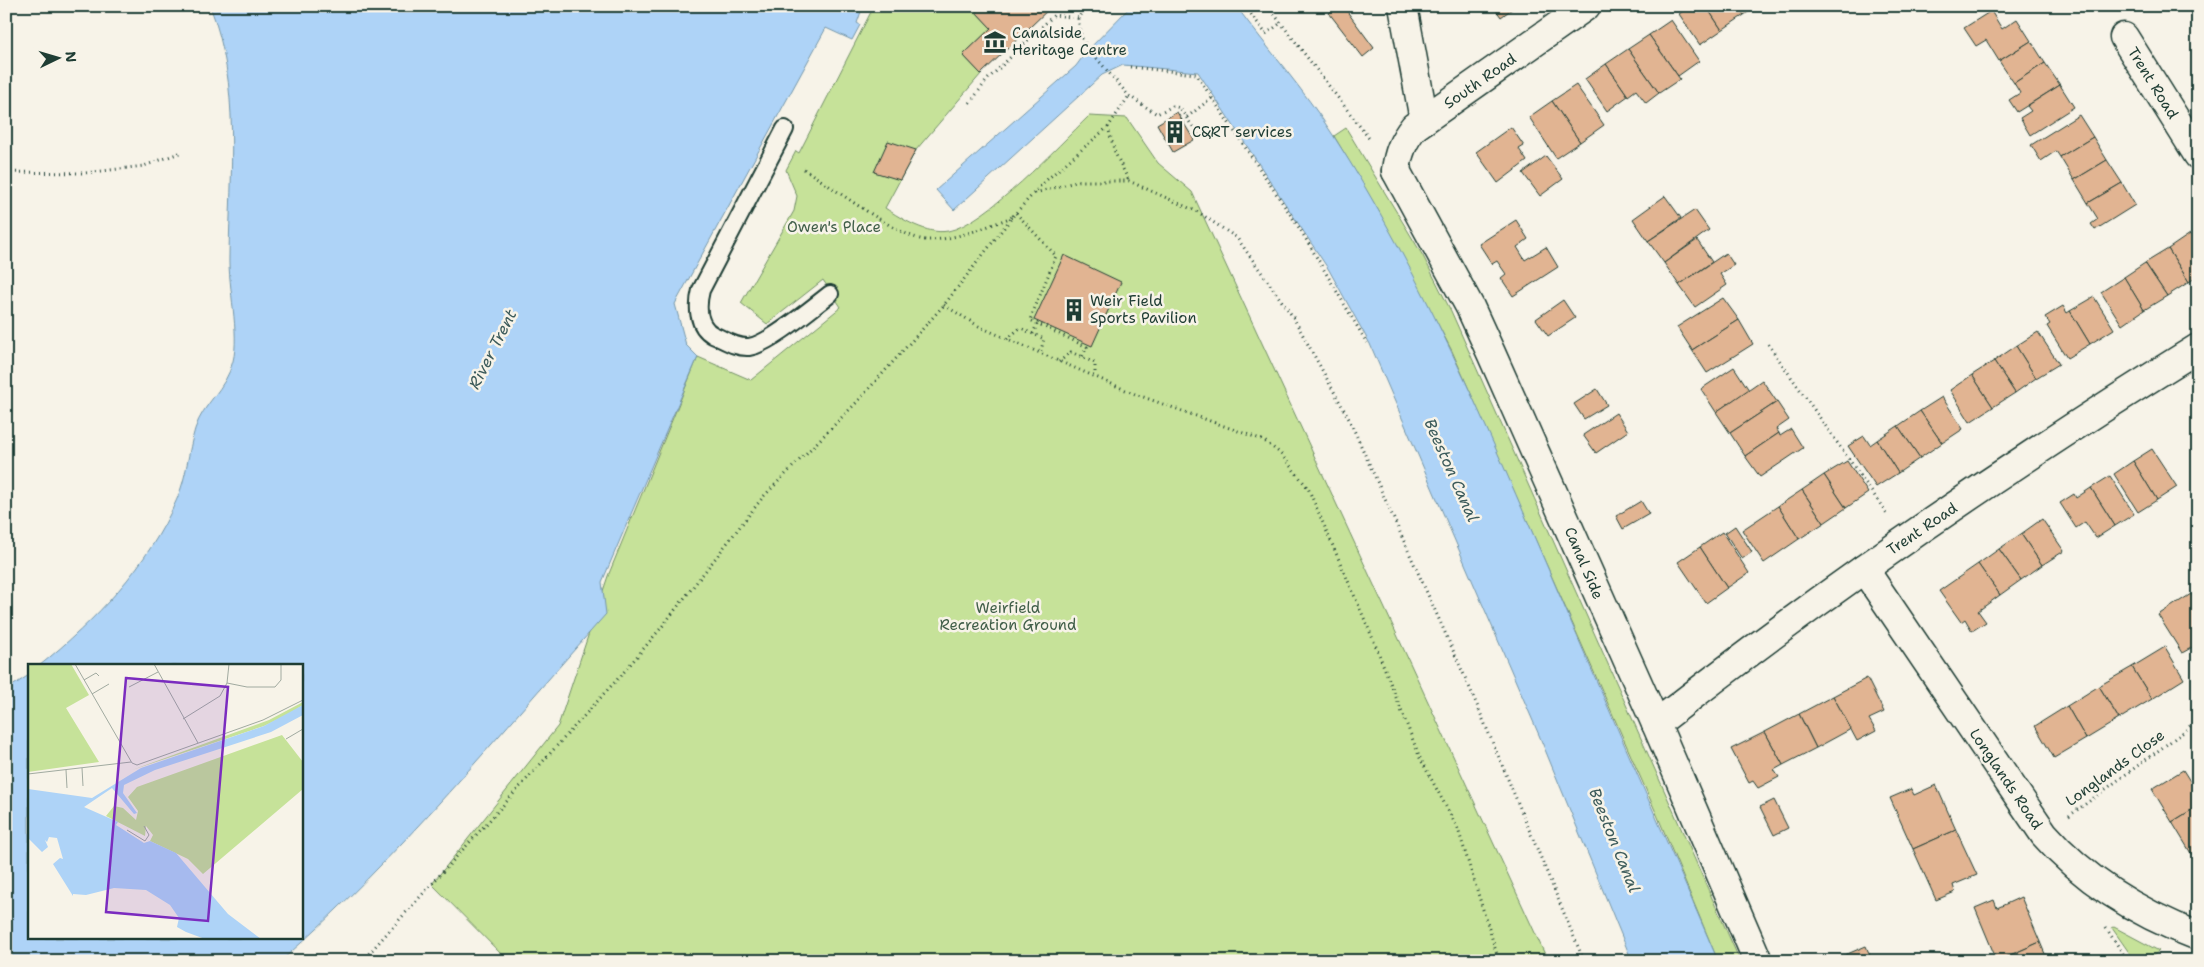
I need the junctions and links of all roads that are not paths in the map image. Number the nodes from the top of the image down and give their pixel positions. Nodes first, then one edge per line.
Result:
1 (1403, 6) edge
2 (1586, 6) edge
3 (2124, 37) dead end
4 (1424, 120) junction
5 (785, 129) dead end
6 (2198, 155) edge
7 (1396, 171) joint
8 (830, 294) dead end
9 (2198, 348) edge
10 (1864, 569) junction
11 (1656, 724) junction
12 (2198, 936) edge
13 (1758, 961) edge

1 - 4 street
2 - 4 street, South Road
3 - 6 street, Trent Road
4 - 7 street, South Road
5 - 8 lane
7 - 11 street, Canal Side
9 - 10 street, Trent Road
10 - 11 street, Trent Road
10 - 12 street, Longlands Road
11 - 13 street, Canal Side

